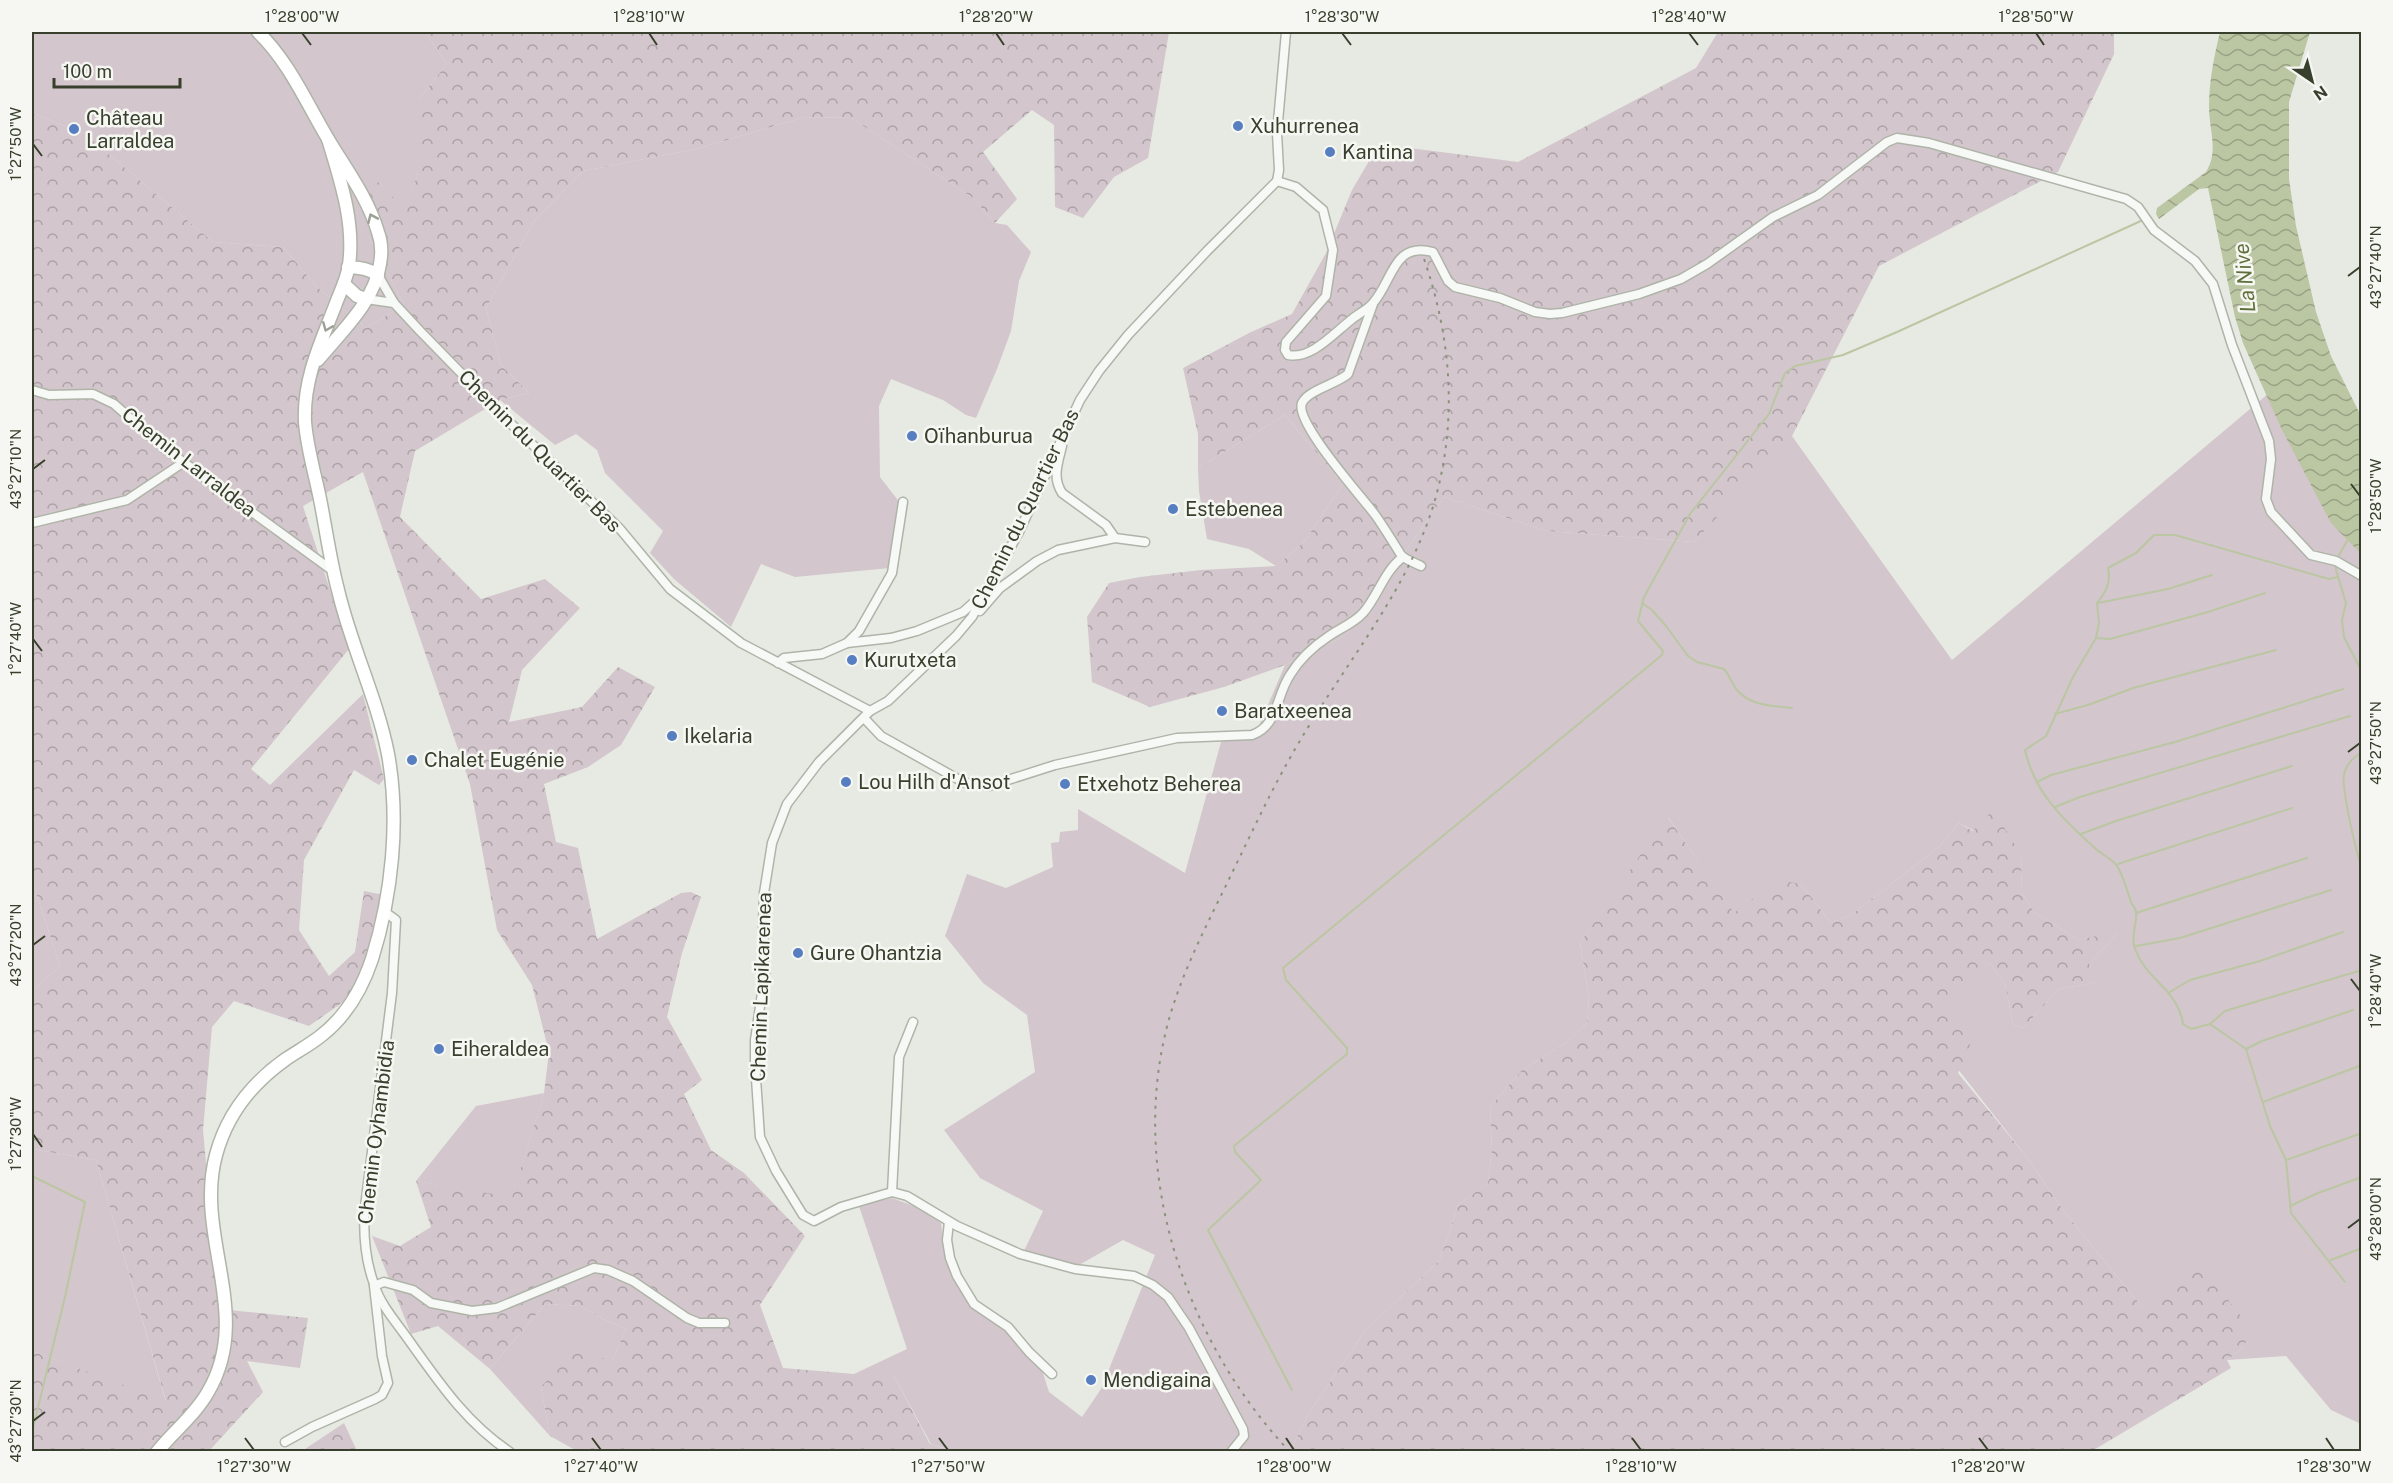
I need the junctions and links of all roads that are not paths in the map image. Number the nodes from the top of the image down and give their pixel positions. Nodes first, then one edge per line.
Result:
1 (258, 32) edge
2 (1286, 32) edge
3 (328, 139) junction
4 (1277, 181) junction
5 (348, 267) junction
6 (378, 275) junction
7 (344, 284) junction
8 (366, 299) junction
9 (394, 303) junction
10 (1373, 304) junction
11 (310, 370) junction
12 (32, 390) edge
13 (1066, 431) junction
14 (184, 462) junction
15 (903, 502) dead end
16 (32, 523) edge
17 (1115, 537) junction
18 (1145, 542) dead end
19 (1403, 557) junction
20 (1420, 566) dead end
21 (333, 567) junction
22 (2361, 576) edge
23 (988, 588) junction
24 (972, 617) junction
25 (847, 643) junction
26 (778, 663) junction
27 (867, 714) junction
28 (385, 912) junction
29 (913, 1022) dead end
30 (892, 1192) junction
31 (949, 1222) junction
32 (374, 1286) junction
33 (725, 1323) dead end
34 (1052, 1374) dead end
35 (285, 1442) dead end
36 (157, 1452) edge
37 (510, 1452) edge
38 (1231, 1452) edge

1 - 3 street
2 - 4 street
3 - 5 street
6 -> 3 street
4 - 10 street
4 - 13 street, Chemin du Quartier Bas
5 - 6 street
5 - 7 street
6 - 8 street
6 - 9 street, Chemin du Quartier Bas
7 - 8 street
7 -> 11 street
8 - 9 street
8 - 11 street
9 - 26 street, Chemin du Quartier Bas
10 - 19 street
10 - 22 street
11 - 21 street
12 - 14 street, Chemin Larraldea
13 - 17 street
13 - 23 street, Chemin du Quartier Bas
14 - 16 street
14 - 21 street, Chemin Larraldea
15 - 25 street
17 - 18 street
17 - 24 street
19 - 20 street
19 - 27 street
21 - 28 street
23 - 24 street, Chemin du Quartier Bas
23 - 25 street
24 - 27 street, Chemin du Quartier Bas
25 - 26 street
26 - 27 street, Chemin du Quartier Bas
27 - 30 street, Chemin Lapikarenea
28 - 32 street, Chemin Oyhambidia
28 - 36 street
29 - 30 street
30 - 31 street
31 - 34 street
31 - 38 street
32 - 33 street
32 - 35 street
32 - 37 street, Chemin Oyhambidia

